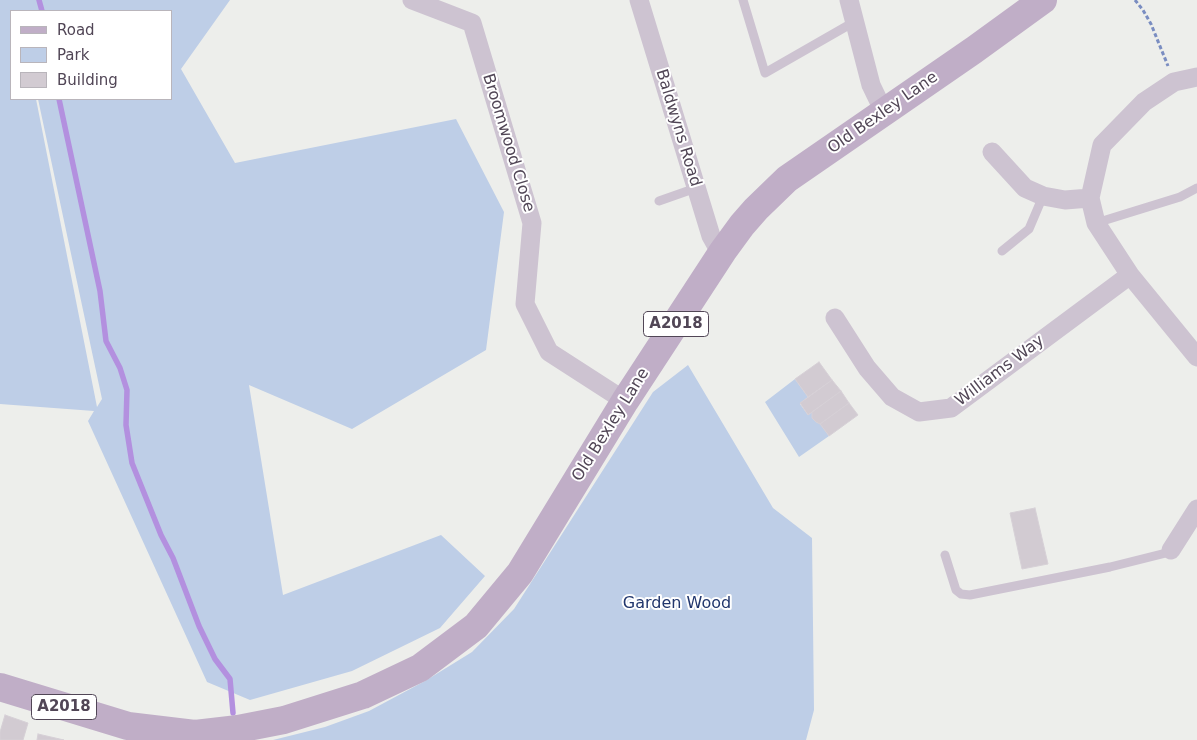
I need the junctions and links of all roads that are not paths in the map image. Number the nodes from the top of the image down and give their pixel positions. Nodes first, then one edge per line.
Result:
1 (412, 0) edge
2 (639, 0) edge
3 (743, 0) edge
4 (849, 0) edge
5 (1043, 0) edge
6 (854, 22) junction
7 (1197, 77) edge
8 (884, 112) junction
9 (992, 152) dead end
10 (696, 188) junction
11 (1197, 188) edge
12 (1043, 196) junction
13 (1090, 198) junction
14 (659, 201) dead end
15 (1096, 223) junction
16 (723, 251) junction
17 (1002, 251) dead end
18 (1130, 275) junction
19 (835, 318) dead end
20 (1197, 357) edge
21 (626, 401) junction
22 (1197, 509) edge
23 (1171, 550) joint
24 (945, 555) dead end
25 (0, 687) edge
26 (127, 733) edge

1 - 21 street, Broomwood Close
2 - 10 street, Baldwyns Road
3 - 6 lane
4 - 6 street
5 - 8 main road, Old Bexley Lane / A2018
6 - 8 street
7 - 13 street
8 - 16 main road, Old Bexley Lane / A2018
9 - 12 street
10 - 14 lane
10 - 16 street, Baldwyns Road
11 - 15 lane
12 - 13 street
12 - 17 lane
13 - 15 street
15 - 18 street
16 - 21 main road, Old Bexley Lane / A2018
18 - 19 street, Williams Way
18 - 20 street
21 - 26 main road, Old Bexley Lane / A2018
22 - 23 street
23 - 24 lane
25 - 26 main road, A2018

